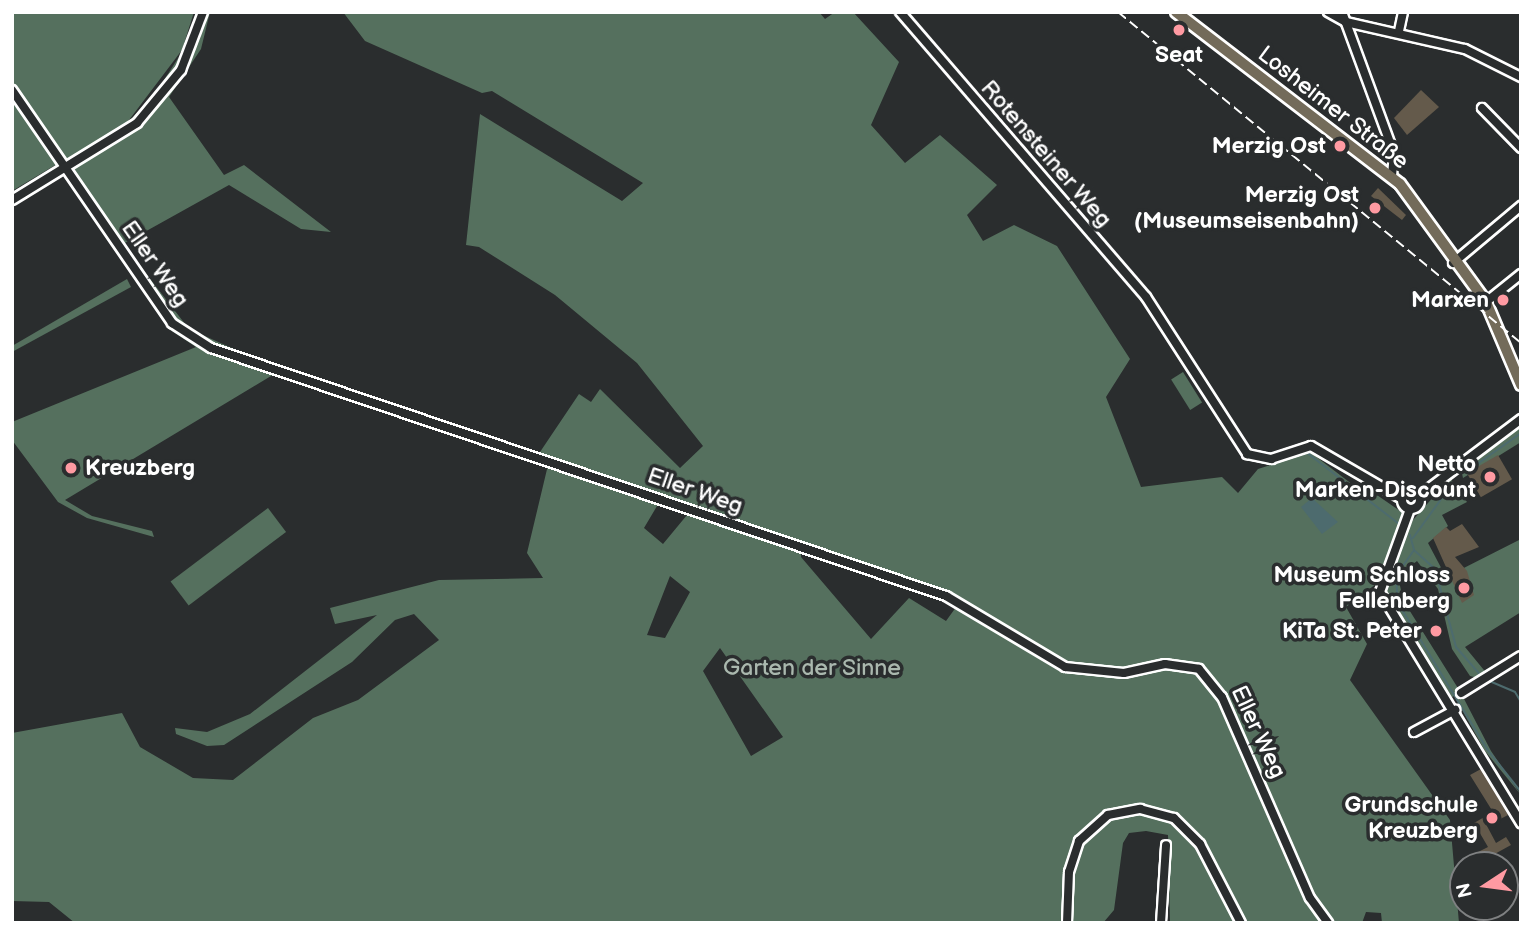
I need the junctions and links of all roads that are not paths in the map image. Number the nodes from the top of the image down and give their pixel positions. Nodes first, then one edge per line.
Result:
1 (203, 12) edge
2 (900, 12) edge
3 (1176, 12) edge
4 (1328, 12) edge
5 (1342, 12) edge
6 (1403, 12) edge
7 (1346, 22) junction
8 (1399, 31) junction
9 (1521, 77) edge
10 (12, 90) edge
11 (1482, 108) dead end
12 (1521, 148) edge
13 (65, 167) junction
14 (1392, 176) junction
15 (12, 200) edge
16 (1521, 206) edge
17 (1453, 263) junction
18 (1521, 274) edge
19 (1486, 302) junction
20 (1521, 385) edge
21 (1521, 419) edge
22 (1419, 496) junction
23 (1402, 499) junction
24 (1410, 509) junction
25 (1521, 656) edge
26 (1461, 693) dead end
27 (1455, 710) junction
28 (1414, 732) dead end
29 (1521, 823) edge
30 (1166, 845) dead end
31 (1067, 923) edge
32 (1161, 923) edge
33 (1241, 923) edge
34 (1328, 923) edge

1 - 13 street
2 - 23 street, Rotensteiner Weg
3 - 14 main road, Losheimer Straße
4 - 7 street
5 - 7 street
6 - 8 street
7 - 8 street
7 - 14 street
8 - 9 street
10 - 13 street, Eller Weg
11 - 12 street
13 - 15 street
13 - 34 street, Eller Weg
14 - 17 main road, Losheimer Straße
16 - 17 street
17 - 19 main road, Losheimer Straße
18 - 19 street
19 - 20 main road, Losheimer Straße
21 - 22 street
22 - 23 street
22 - 24 street
23 - 24 street
24 - 27 street
25 - 26 street
27 - 28 street
27 - 29 street
30 - 32 street
31 - 33 street

